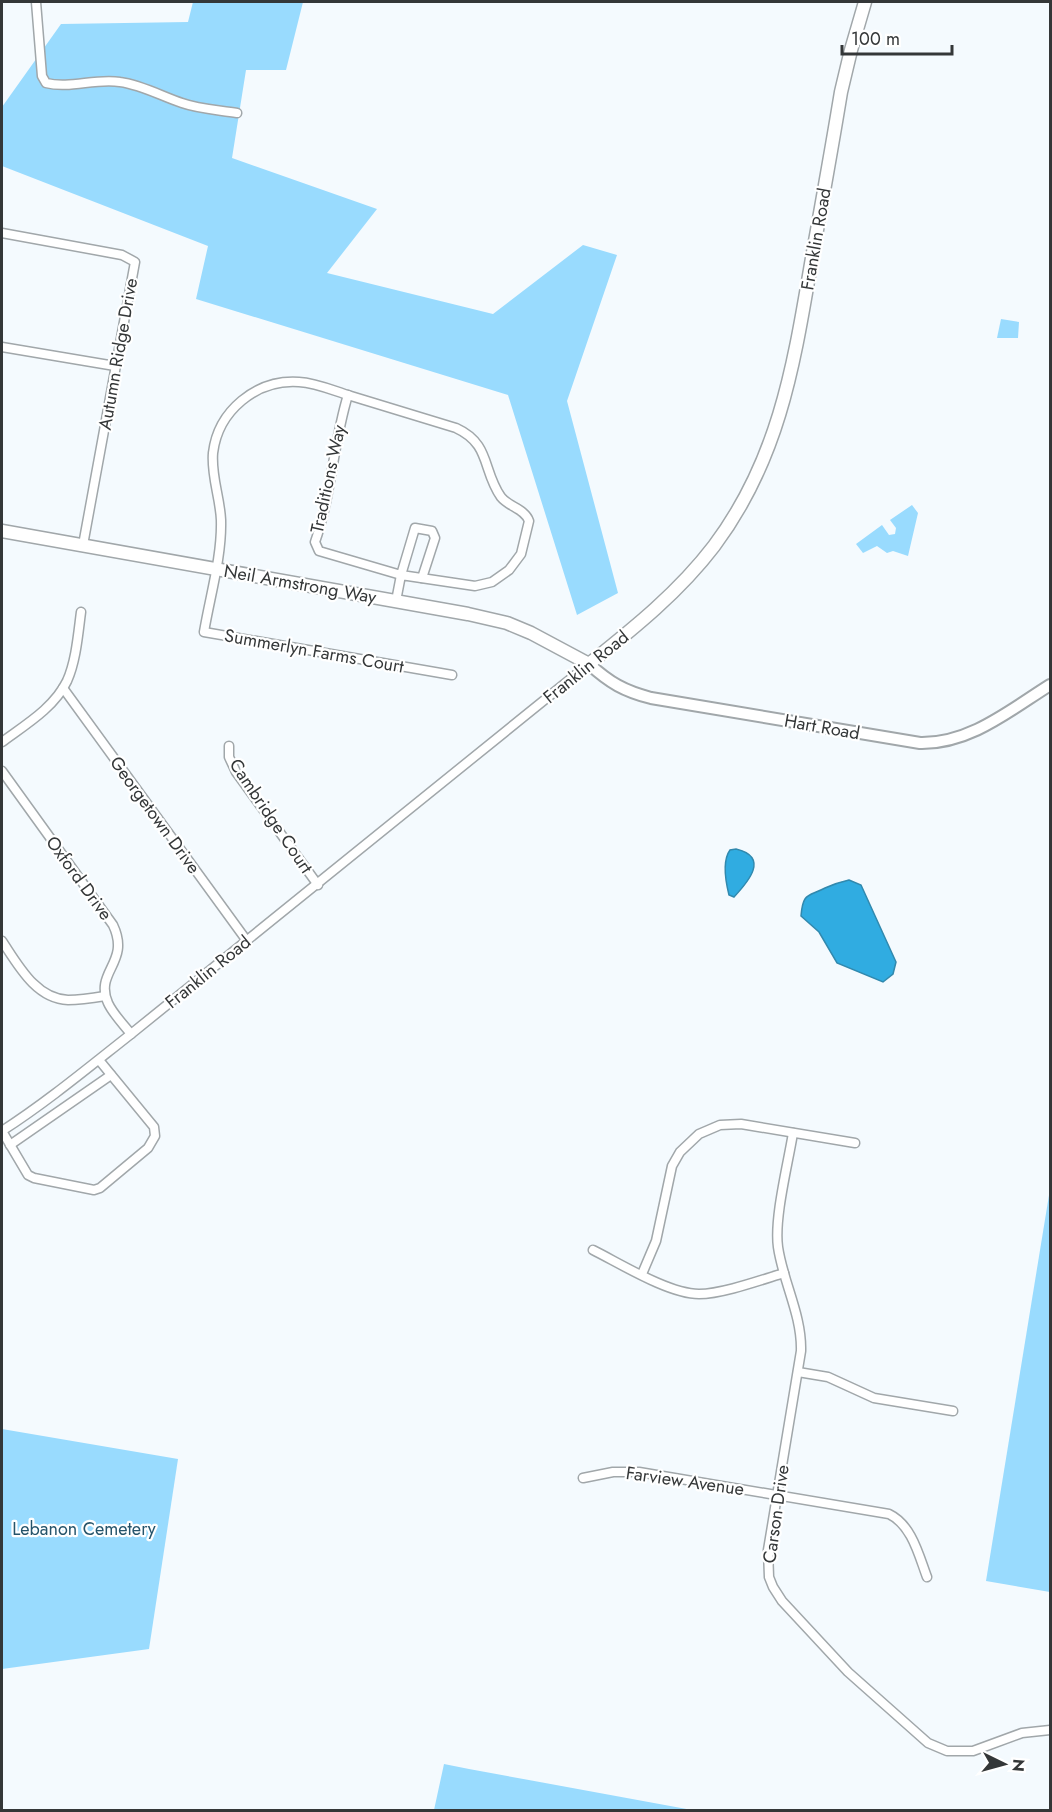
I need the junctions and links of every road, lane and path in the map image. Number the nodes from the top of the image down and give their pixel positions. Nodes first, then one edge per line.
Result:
1 (36, 2) edge
2 (865, 2) edge
3 (237, 113) dead end
4 (2, 233) edge
5 (2, 350) edge
6 (115, 366) junction
7 (348, 395) junction
8 (2, 531) edge
9 (83, 545) junction
10 (215, 569) junction
11 (401, 574) junction
12 (422, 578) junction
13 (396, 601) junction
14 (81, 612) dead end
15 (589, 664) junction
16 (452, 675) dead end
17 (1050, 685) edge
18 (63, 688) junction
19 (2, 742) edge
20 (228, 746) dead end
21 (2, 771) edge
22 (318, 885) junction
23 (2, 941) edge
24 (247, 941) junction
25 (105, 996) junction
26 (131, 1034) junction
27 (99, 1060) junction
28 (111, 1075) junction
29 (2, 1131) edge
30 (793, 1133) junction
31 (855, 1143) dead end
32 (10, 1145) junction
33 (593, 1250) dead end
34 (784, 1273) junction
35 (642, 1274) junction
36 (798, 1372) junction
37 (953, 1411) dead end
38 (583, 1478) dead end
39 (777, 1495) junction
40 (927, 1577) dead end
41 (1050, 1730) edge

1 - 3 street
2 - 15 main road, Franklin Road
4 - 6 street, Autumn Ridge Drive
5 - 6 street
6 - 9 street, Autumn Ridge Drive
7 - 10 street, Traditions Way
7 - 11 street, Traditions Way
7 - 12 street, Traditions Way
8 - 9 main road, Neil Armstrong Way
9 - 10 main road, Neil Armstrong Way
10 - 13 main road, Neil Armstrong Way
10 - 16 street, Summerlyn Farms Court
11 - 12 street, Traditions Way
11 - 12 street
11 - 13 street
13 - 15 main road, Neil Armstrong Way
14 - 18 street
15 - 17 street, Hart Road
15 - 22 street, Franklin Road
18 - 19 street
18 - 24 street, Georgetown Drive
20 - 22 street, Cambridge Court
21 - 25 street, Oxford Drive
22 - 24 street, Franklin Road
23 - 25 street
24 - 26 street, Franklin Road
25 - 26 street
26 - 27 street, Franklin Road
27 - 28 street
27 - 29 street, Franklin Road
28 - 32 street
28 - 32 street
29 - 32 street
30 - 31 street
30 - 34 street, Carson Drive
30 - 35 street
33 - 35 street
34 - 35 street
34 - 36 street, Carson Drive
36 - 37 street
36 - 39 street, Carson Drive
38 - 39 street, Farview Avenue
39 - 40 street, Farview Avenue
39 - 41 street, Carson Drive

